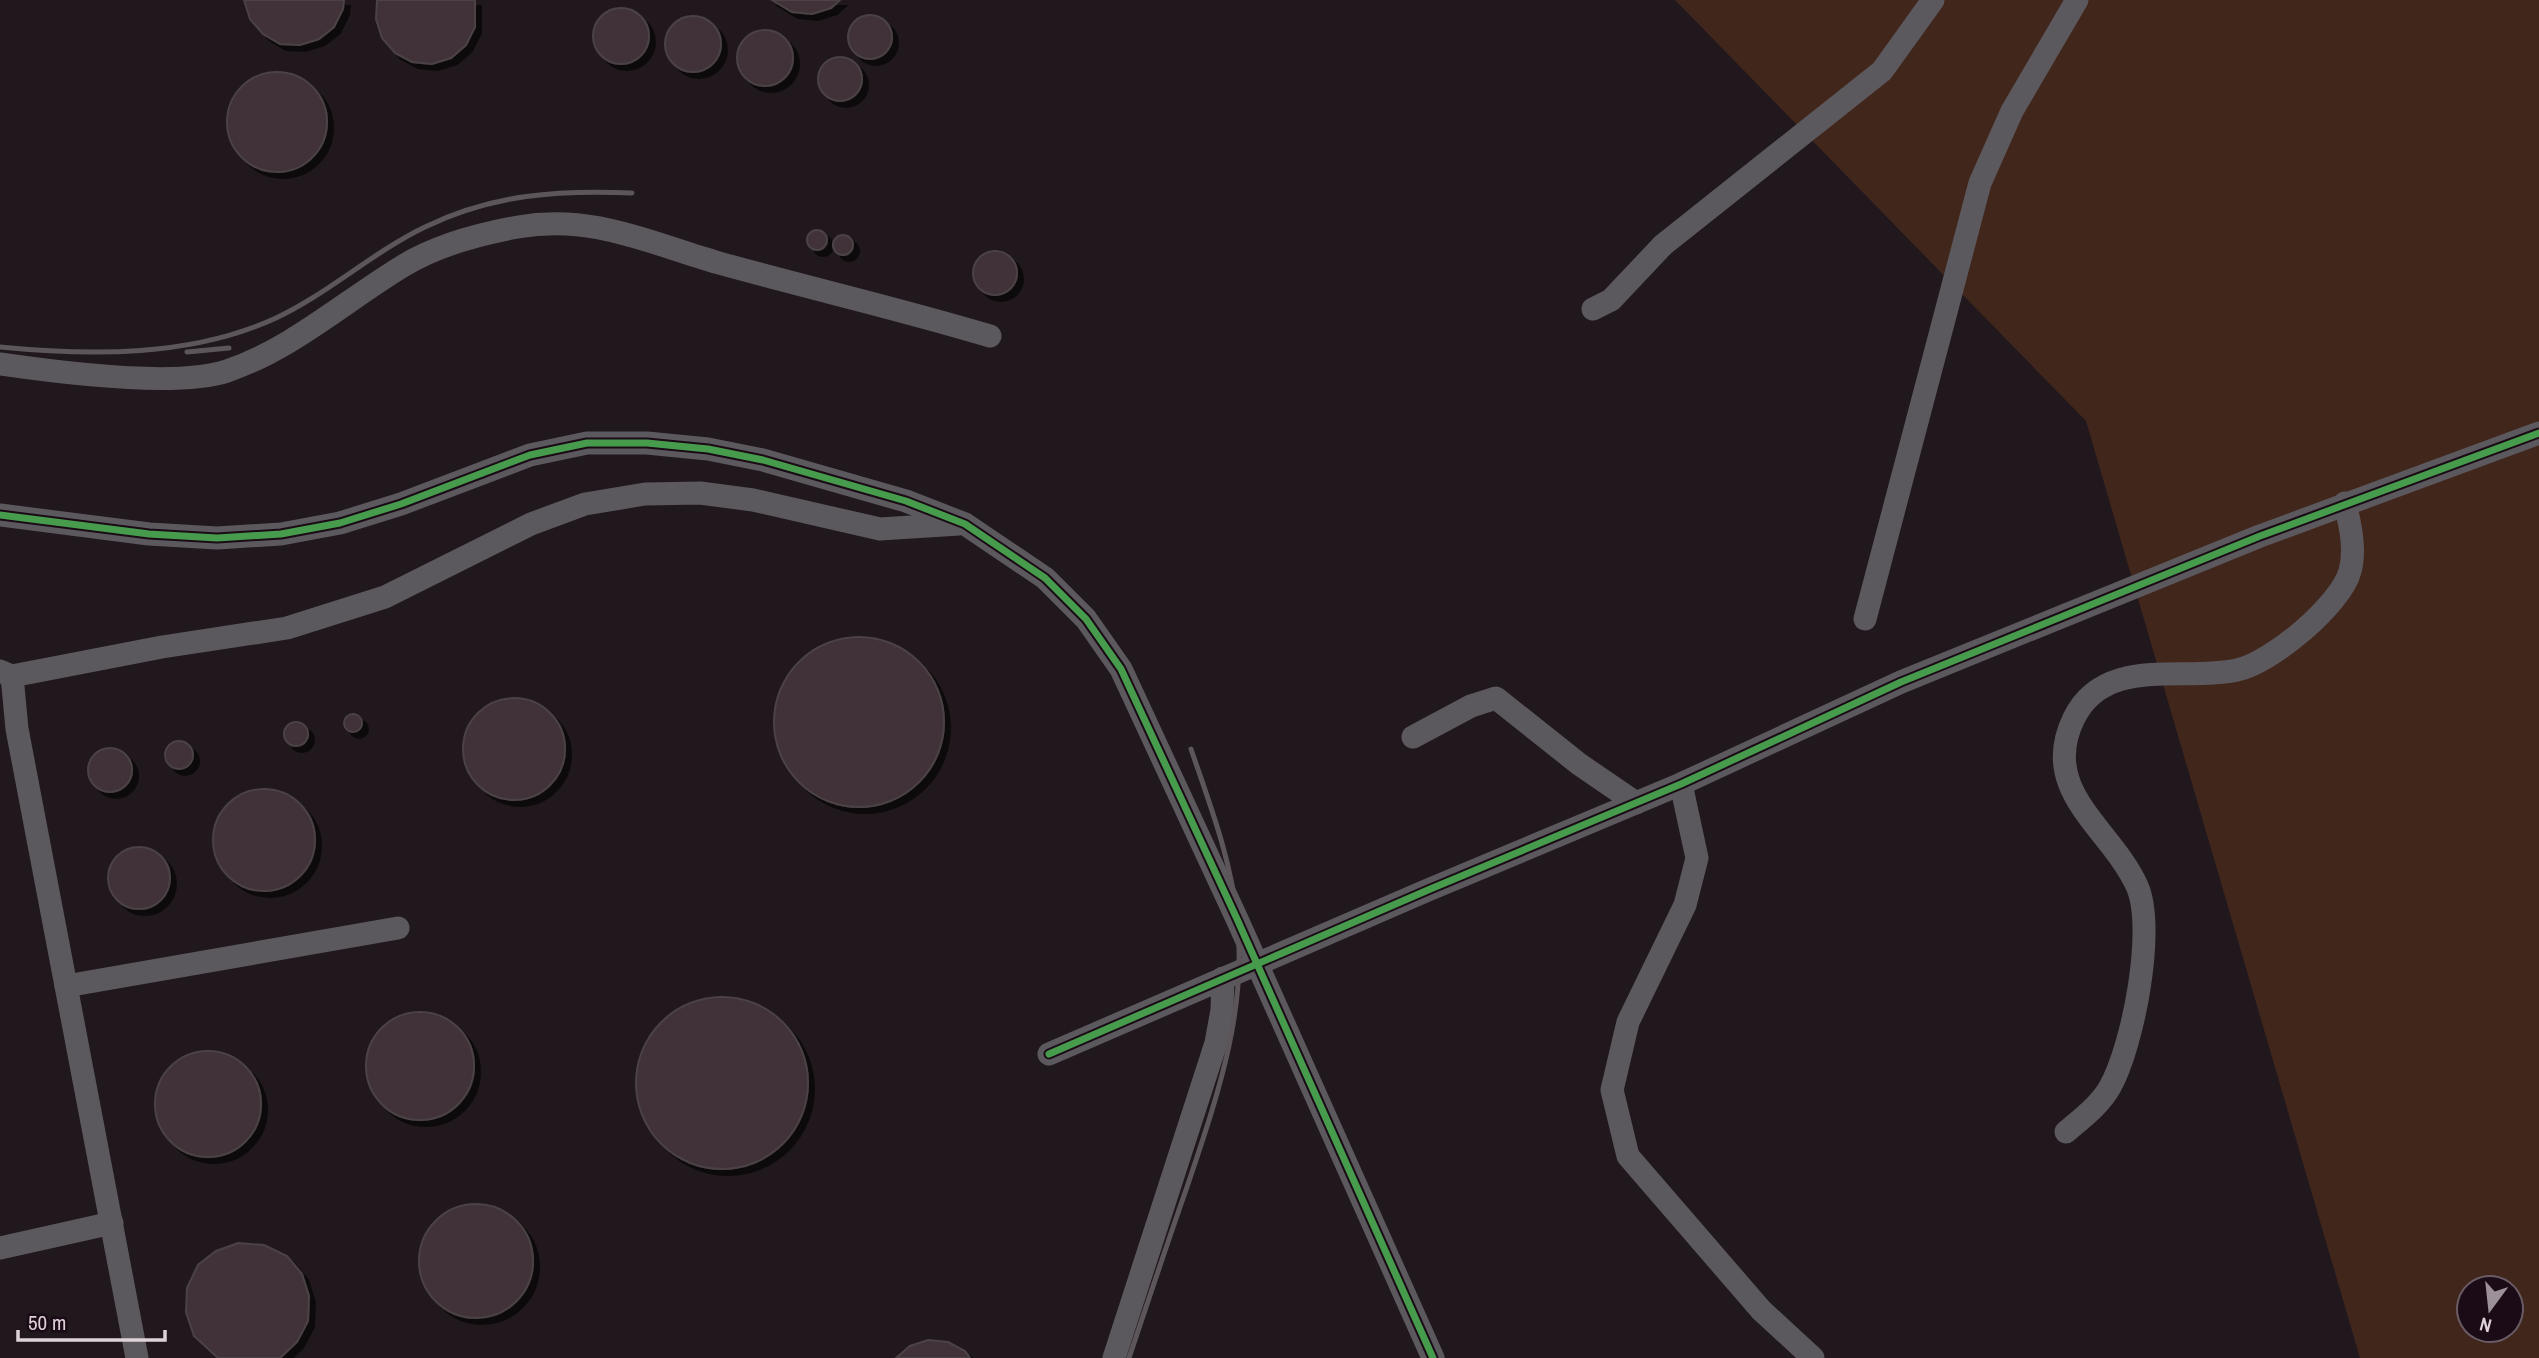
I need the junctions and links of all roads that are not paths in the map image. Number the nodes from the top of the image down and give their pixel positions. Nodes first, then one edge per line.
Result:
1 (1933, 0) edge
2 (2077, 0) edge
3 (1593, 309) dead end
4 (990, 336) dead end
5 (0, 364) edge
6 (2539, 433) edge
7 (2346, 503) junction
8 (0, 515) edge
9 (965, 524) junction
10 (1865, 619) dead end
11 (6, 673) edge
12 (1413, 737) dead end
13 (1681, 784) junction
14 (1636, 803) junction
15 (398, 928) dead end
16 (1258, 963) junction
17 (1223, 978) junction
18 (66, 986) junction
19 (1049, 1054) dead end
20 (2066, 1132) dead end
21 (112, 1223) junction
22 (0, 1248) edge
23 (137, 1358) edge
24 (1114, 1358) edge
25 (1433, 1358) edge
26 (1814, 1358) edge

1 - 3 street
2 - 10 street
4 - 5 street
6 - 7 street
7 - 13 street
7 - 20 street
8 - 9 street
9 - 11 street
9 - 16 street
11 - 18 street
12 - 14 street
13 - 14 street
13 - 26 street
14 - 16 street
15 - 18 street
16 - 17 street
16 - 25 street
17 - 19 street
17 - 24 street
18 - 21 street
21 - 22 street
21 - 23 street

